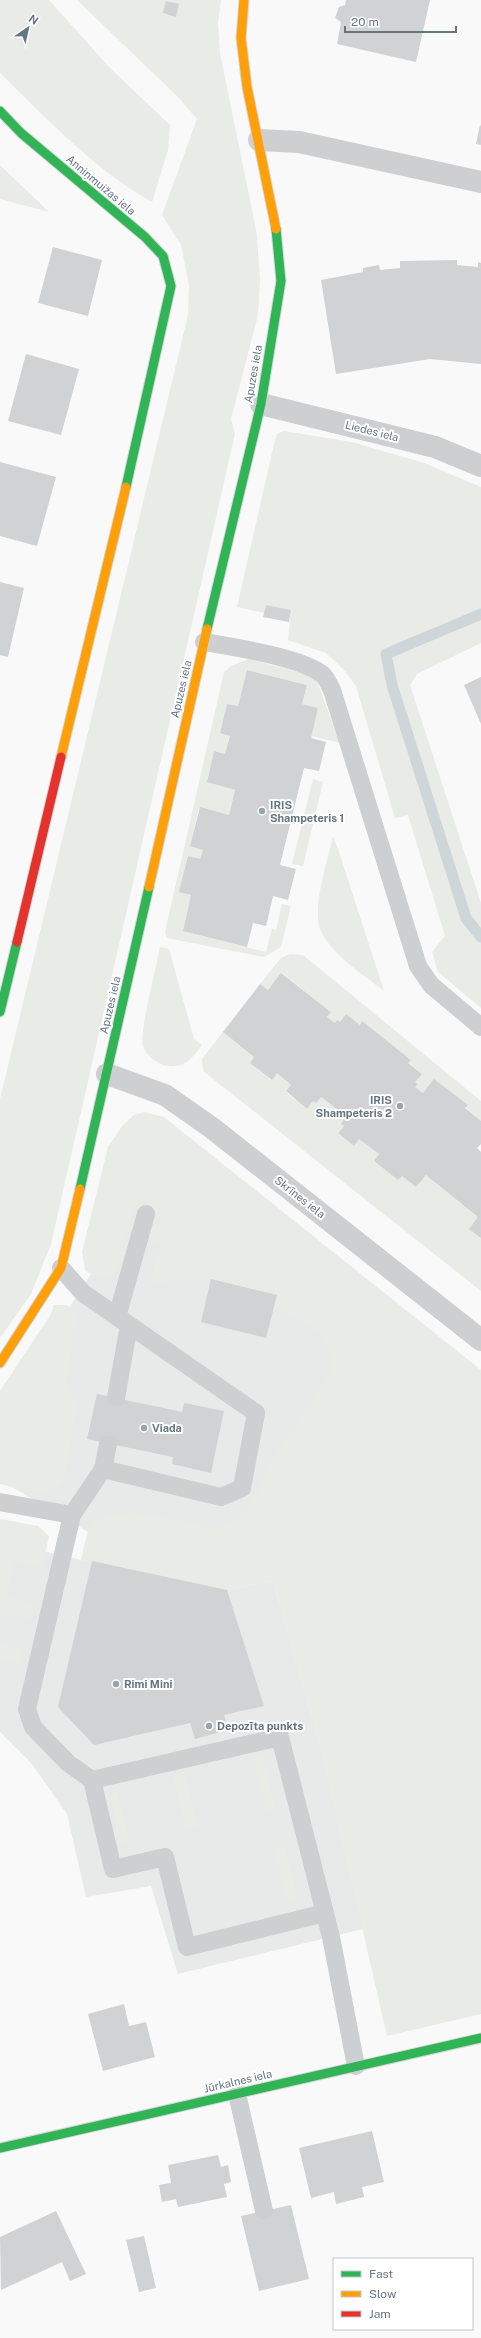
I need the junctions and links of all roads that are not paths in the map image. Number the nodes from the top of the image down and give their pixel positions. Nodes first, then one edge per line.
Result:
1 (244, 0) edge
2 (0, 111) edge
3 (259, 140) junction
4 (481, 182) edge
5 (261, 404) junction
6 (481, 466) edge
7 (204, 642) junction
8 (0, 1012) edge
9 (481, 1027) edge
10 (107, 1074) junction
11 (146, 1214) dead end
12 (61, 1268) junction
13 (123, 1321) junction
14 (481, 1340) edge
15 (0, 1363) edge
16 (116, 1398) dead end
17 (108, 1444) dead end
18 (103, 1470) junction
19 (0, 1502) edge
20 (72, 1515) junction
21 (92, 1780) junction
22 (325, 1913) junction
23 (481, 2038) edge
24 (356, 2066) junction
25 (237, 2094) junction
26 (0, 2148) edge
27 (264, 2211) dead end

1 - 3 street, Apuzes iela
2 - 8 street, Anniņmuižas iela
3 - 4 street
3 - 5 street, Apuzes iela
5 - 6 street, Liedes iela
5 - 7 street, Apuzes iela
7 - 9 lane
7 - 10 street, Apuzes iela
10 - 12 street, Apuzes iela
10 - 14 street, Skrīnes iela
11 - 13 lane
12 - 13 lane
12 - 15 street, Apuzes iela
13 - 16 lane
13 - 18 lane
17 - 18 lane
18 - 20 lane
19 - 20 lane
20 - 21 lane
21 - 22 lane
21 - 22 lane
22 - 24 lane
23 - 24 street, Jūrkalnes iela
24 - 25 street, Jūrkalnes iela
25 - 26 street, Jūrkalnes iela
25 - 27 lane

